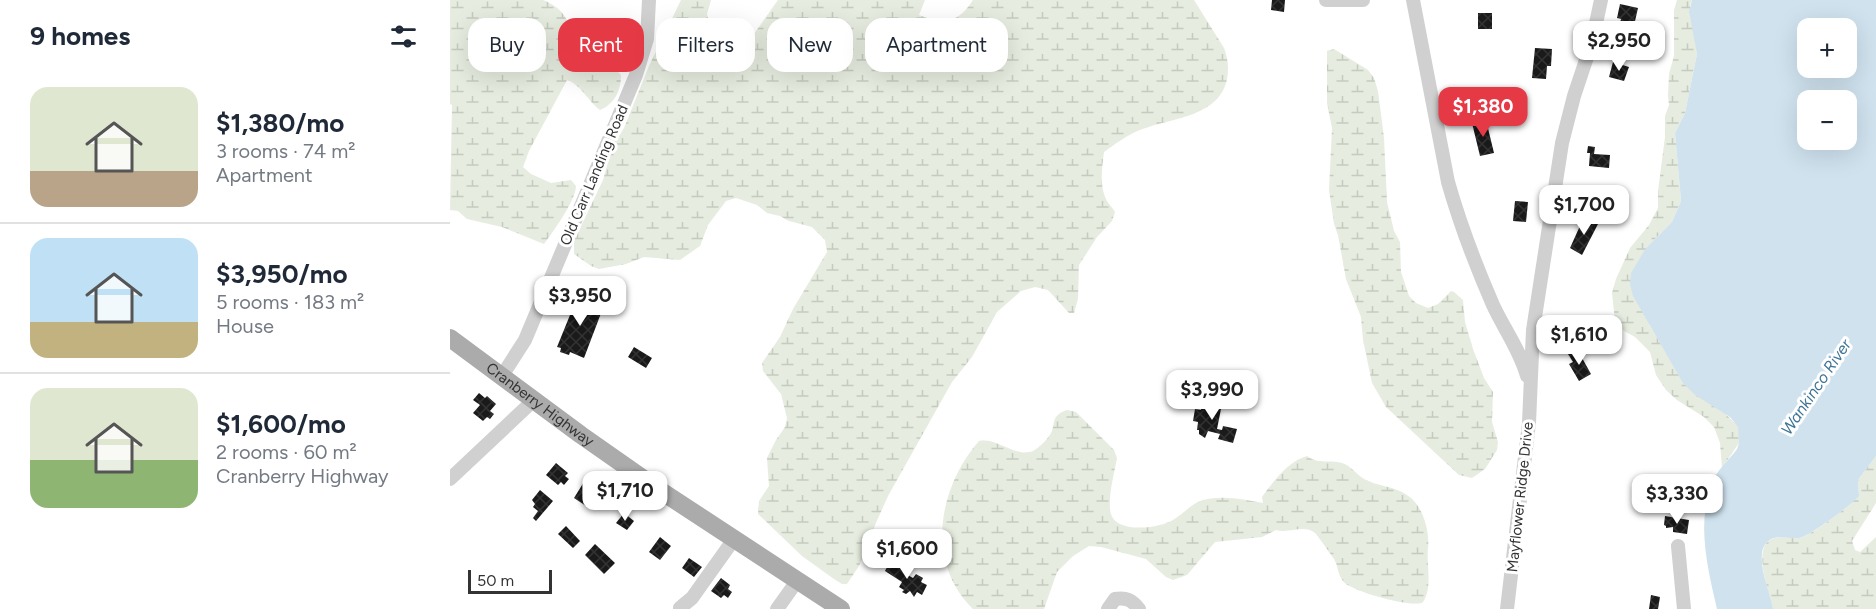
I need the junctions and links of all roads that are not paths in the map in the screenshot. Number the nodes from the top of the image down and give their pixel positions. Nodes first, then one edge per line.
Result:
1 (649, 0) edge
2 (1326, 0) edge
3 (1363, 0) edge
4 (1413, 0) edge
5 (1601, 0) edge
6 (450, 338) edge
7 (502, 376) junction
8 (1530, 384) junction
9 (534, 400) junction
10 (450, 479) edge
11 (734, 539) junction
12 (1678, 546) dead end
13 (798, 581) junction
14 (680, 608) edge
15 (777, 609) edge
16 (841, 609) edge
17 (1108, 609) edge
18 (1139, 609) edge
19 (1507, 609) edge
20 (1684, 609) edge

1 - 7 street, Old Carr Landing Road
2 - 3 street
4 - 8 street, Mayflower Ridge Drive
5 - 8 street, Mayflower Ridge Drive
6 - 7 main road, Cranberry Highway
7 - 9 main road, Cranberry Highway
8 - 19 street, Mayflower Ridge Drive
9 - 10 street
9 - 11 main road, Cranberry Highway
11 - 13 main road, Cranberry Highway
11 - 14 street
12 - 20 street
13 - 15 street
13 - 16 main road, Cranberry Highway
17 - 18 street

